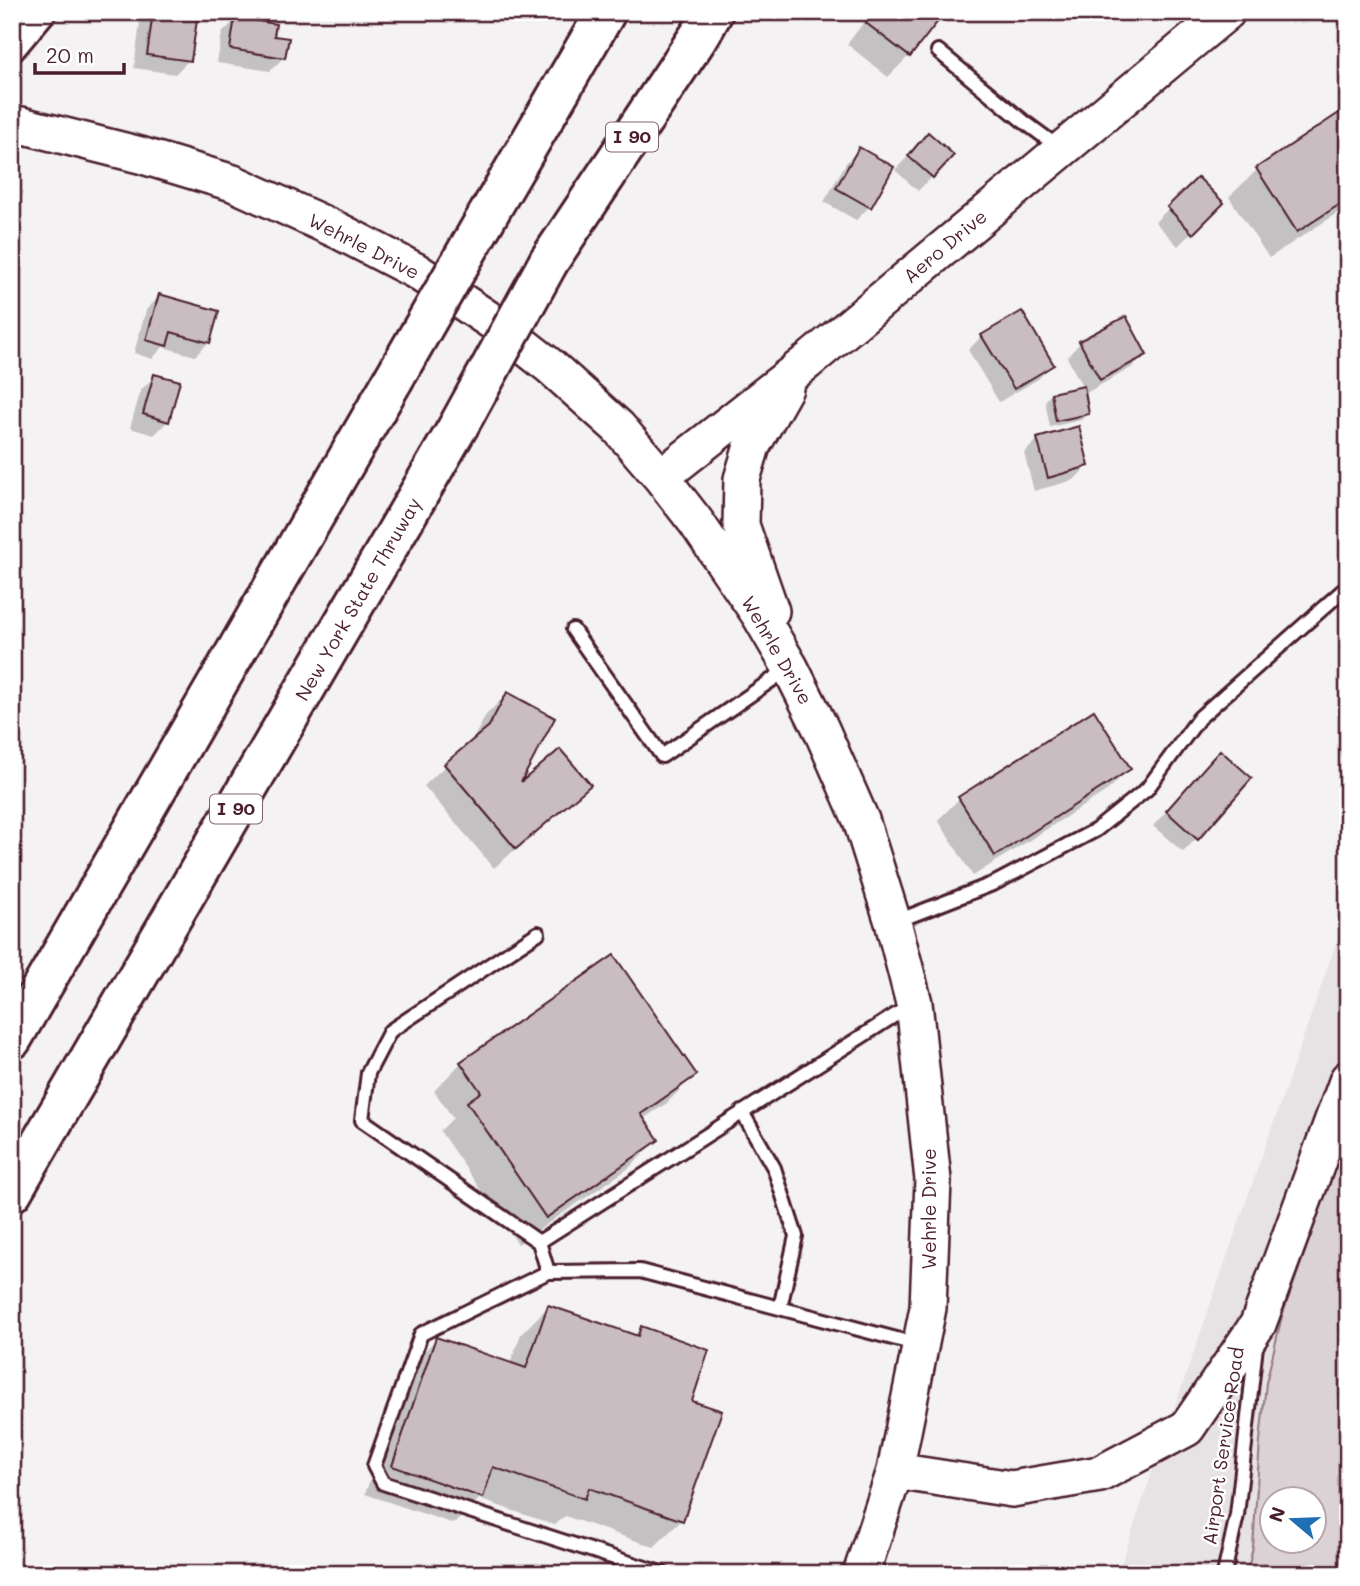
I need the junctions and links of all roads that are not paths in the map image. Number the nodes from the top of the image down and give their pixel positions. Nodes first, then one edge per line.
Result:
1 (43, 12) edge
2 (606, 12) edge
3 (713, 12) edge
4 (1227, 12) edge
5 (12, 49) edge
6 (937, 51) dead end
7 (12, 124) edge
8 (1061, 149) junction
9 (793, 373) junction
10 (661, 477) junction
11 (1348, 586) edge
12 (573, 630) dead end
13 (790, 667) junction
14 (893, 922) junction
15 (538, 933) dead end
16 (914, 1003) junction
17 (12, 1039) edge
18 (1348, 1080) edge
19 (742, 1112) junction
20 (12, 1192) edge
21 (539, 1242) junction
22 (548, 1272) junction
23 (780, 1308) junction
24 (1258, 1324) junction
25 (921, 1345) junction
26 (895, 1471) junction
27 (664, 1574) edge
28 (861, 1574) edge
29 (1224, 1574) edge

1 - 5 street
2 - 17 highway, bridge
3 - 20 highway, New York State Thruway / I 90, bridge
4 - 8 street, Aero Drive
6 - 8 lane
7 - 10 street, Wehrle Drive
8 - 9 street, Aero Drive
9 - 10 street, Aero Drive
9 - 13 street
10 - 13 street, Wehrle Drive
11 - 14 lane
12 - 13 lane
13 - 14 street, Wehrle Drive
14 - 16 street, Wehrle Drive
15 - 21 lane
16 - 19 lane
16 - 25 street, Wehrle Drive
18 - 24 street
19 - 21 lane
19 - 23 lane
21 - 22 lane
22 - 23 lane
22 - 27 lane
23 - 25 lane
24 - 26 street
24 - 29 lane, Airport Service Road
25 - 26 street, Wehrle Drive
26 - 28 street, Wehrle Drive

